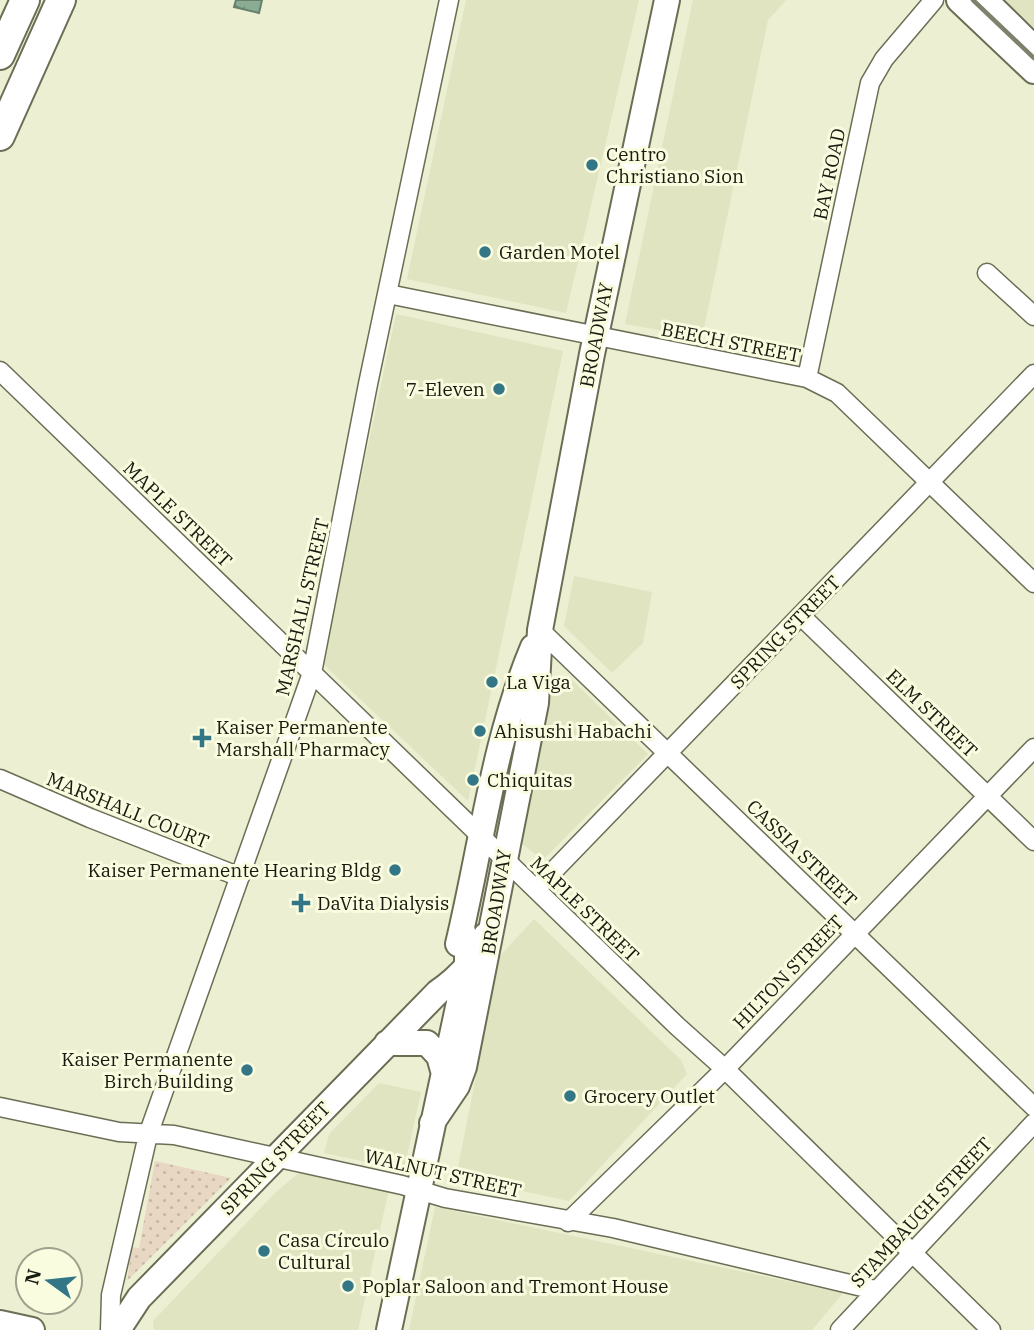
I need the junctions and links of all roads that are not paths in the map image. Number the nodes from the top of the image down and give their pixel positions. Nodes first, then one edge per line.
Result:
1 (24, 0) edge
2 (61, 0) edge
3 (449, 0) edge
4 (667, 0) edge
5 (934, 0) edge
6 (960, 0) edge
7 (985, 0) edge
8 (1034, 48) edge
9 (0, 55) edge
10 (1034, 71) edge
11 (2, 126) edge
12 (987, 273) dead end
13 (388, 294) junction
14 (1034, 316) edge
15 (595, 337) junction
16 (0, 371) edge
17 (1034, 374) edge
18 (807, 378) junction
19 (930, 482) junction
20 (1034, 583) edge
21 (801, 616) junction
22 (540, 630) junction
23 (312, 673) junction
24 (1034, 748) edge
25 (669, 753) junction
26 (0, 779) edge
27 (988, 796) junction
28 (481, 835) junction
29 (1034, 841) edge
30 (503, 857) junction
31 (240, 877) junction
32 (536, 889) junction
33 (492, 918) junction
34 (462, 928) junction
35 (855, 932) junction
36 (467, 965) junction
37 (438, 992) junction
38 (387, 1043) junction
39 (725, 1069) junction
40 (444, 1074) junction
41 (1034, 1107) edge
42 (0, 1108) edge
43 (432, 1124) junction
44 (1034, 1124) edge
45 (148, 1135) junction
46 (277, 1158) junction
47 (419, 1190) junction
48 (568, 1222) junction
49 (910, 1254) junction
50 (876, 1290) junction
51 (0, 1324) edge
52 (32, 1330) edge
53 (110, 1330) edge
54 (118, 1330) edge
55 (389, 1330) edge
56 (840, 1330) edge
57 (990, 1330) edge

1 - 9 main road
2 - 11 main road
3 - 13 street, MARSHALL STREET
4 - 15 street, BROADWAY
5 - 18 street, BAY ROAD
6 - 10 street
7 - 8 street
12 - 14 street
13 - 15 street, BEECH STREET
13 - 23 street, MARSHALL STREET
15 - 18 street, BEECH STREET
15 - 22 street, BROADWAY
16 - 23 street, MAPLE STREET
17 - 19 street, SPRING STREET
18 - 19 street, BEECH STREET
19 - 20 street, BEECH STREET
19 - 21 street, SPRING STREET
21 - 25 street, SPRING STREET
21 - 27 street, ELM STREET
22 - 25 street, CASSIA STREET
22 - 28 street, BROADWAY
22 - 30 street, BROADWAY
23 - 28 street, MAPLE STREET
23 - 31 street, MARSHALL STREET
24 - 27 street, HILTON STREET
25 - 32 street, SPRING STREET
25 - 35 street, CASSIA STREET
26 - 31 street, MARSHALL COURT
27 - 29 street, ELM STREET
27 - 35 street, HILTON STREET
28 - 30 street, MAPLE STREET
28 - 34 street, BROADWAY
30 - 32 street, MAPLE STREET
30 - 33 street, BROADWAY
31 - 45 street, MARSHALL STREET
32 - 39 street, MAPLE STREET
33 - 36 street
33 - 43 street, BROADWAY
34 - 36 street, BROADWAY
34 - 37 street
35 - 39 street, HILTON STREET
35 - 41 street, CASSIA STREET
36 - 37 street, SPRING STREET
36 - 40 street, BROADWAY
37 - 38 street, SPRING STREET
38 - 40 street
38 - 46 street, SPRING STREET
39 - 48 street, HILTON STREET
39 - 49 street, MAPLE STREET
40 - 43 street, BROADWAY
42 - 45 street, WALNUT STREET
43 - 47 street, BROADWAY
44 - 49 street, STAMBAUGH STREET
45 - 46 street, WALNUT STREET
45 - 53 street, MARSHALL STREET
46 - 47 street, WALNUT STREET
46 - 54 street, SPRING STREET
47 - 48 street, WALNUT STREET
47 - 55 street, BROADWAY
48 - 50 street, WALNUT STREET
49 - 50 street, STAMBAUGH STREET
49 - 57 street, MAPLE STREET
50 - 56 street, STAMBAUGH STREET
51 - 52 street

